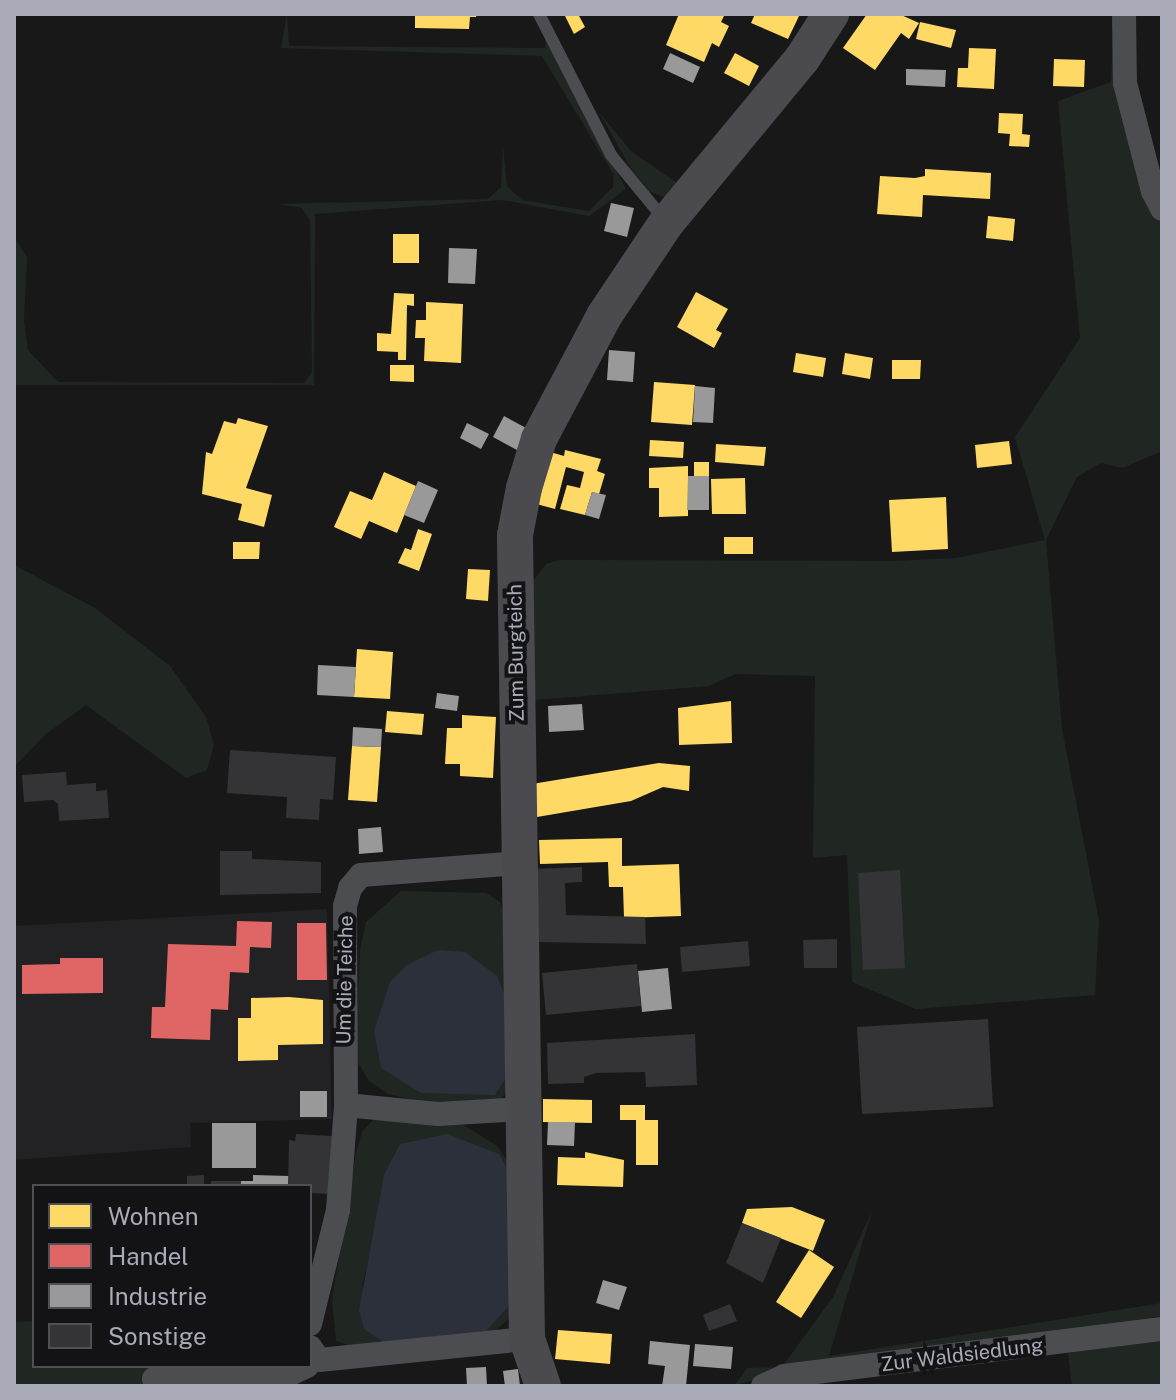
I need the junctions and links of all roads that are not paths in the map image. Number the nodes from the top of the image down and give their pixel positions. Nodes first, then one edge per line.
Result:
1 (539, 14) edge
2 (831, 14) edge
3 (1124, 14) edge
4 (1162, 209) edge
5 (667, 222) junction
6 (521, 863) junction
7 (346, 1105) junction
8 (523, 1109) junction
9 (312, 1316) edge
10 (1162, 1329) edge
11 (527, 1339) junction
12 (312, 1359) edge
13 (298, 1368) edge
14 (154, 1379) dead end
15 (543, 1386) edge
16 (763, 1386) edge

1 - 5 lane
2 - 5 street, Zum Burgteich
3 - 4 street
5 - 6 street, Zum Burgteich
6 - 7 street, Um die Teiche
6 - 8 street, Zum Burgteich
7 - 8 street
7 - 9 street, Um die Teiche
8 - 11 street, Zum Burgteich
10 - 16 street, Zur Waldsiedlung
11 - 12 street
11 - 15 street, Zum Burgteich
13 - 14 street

